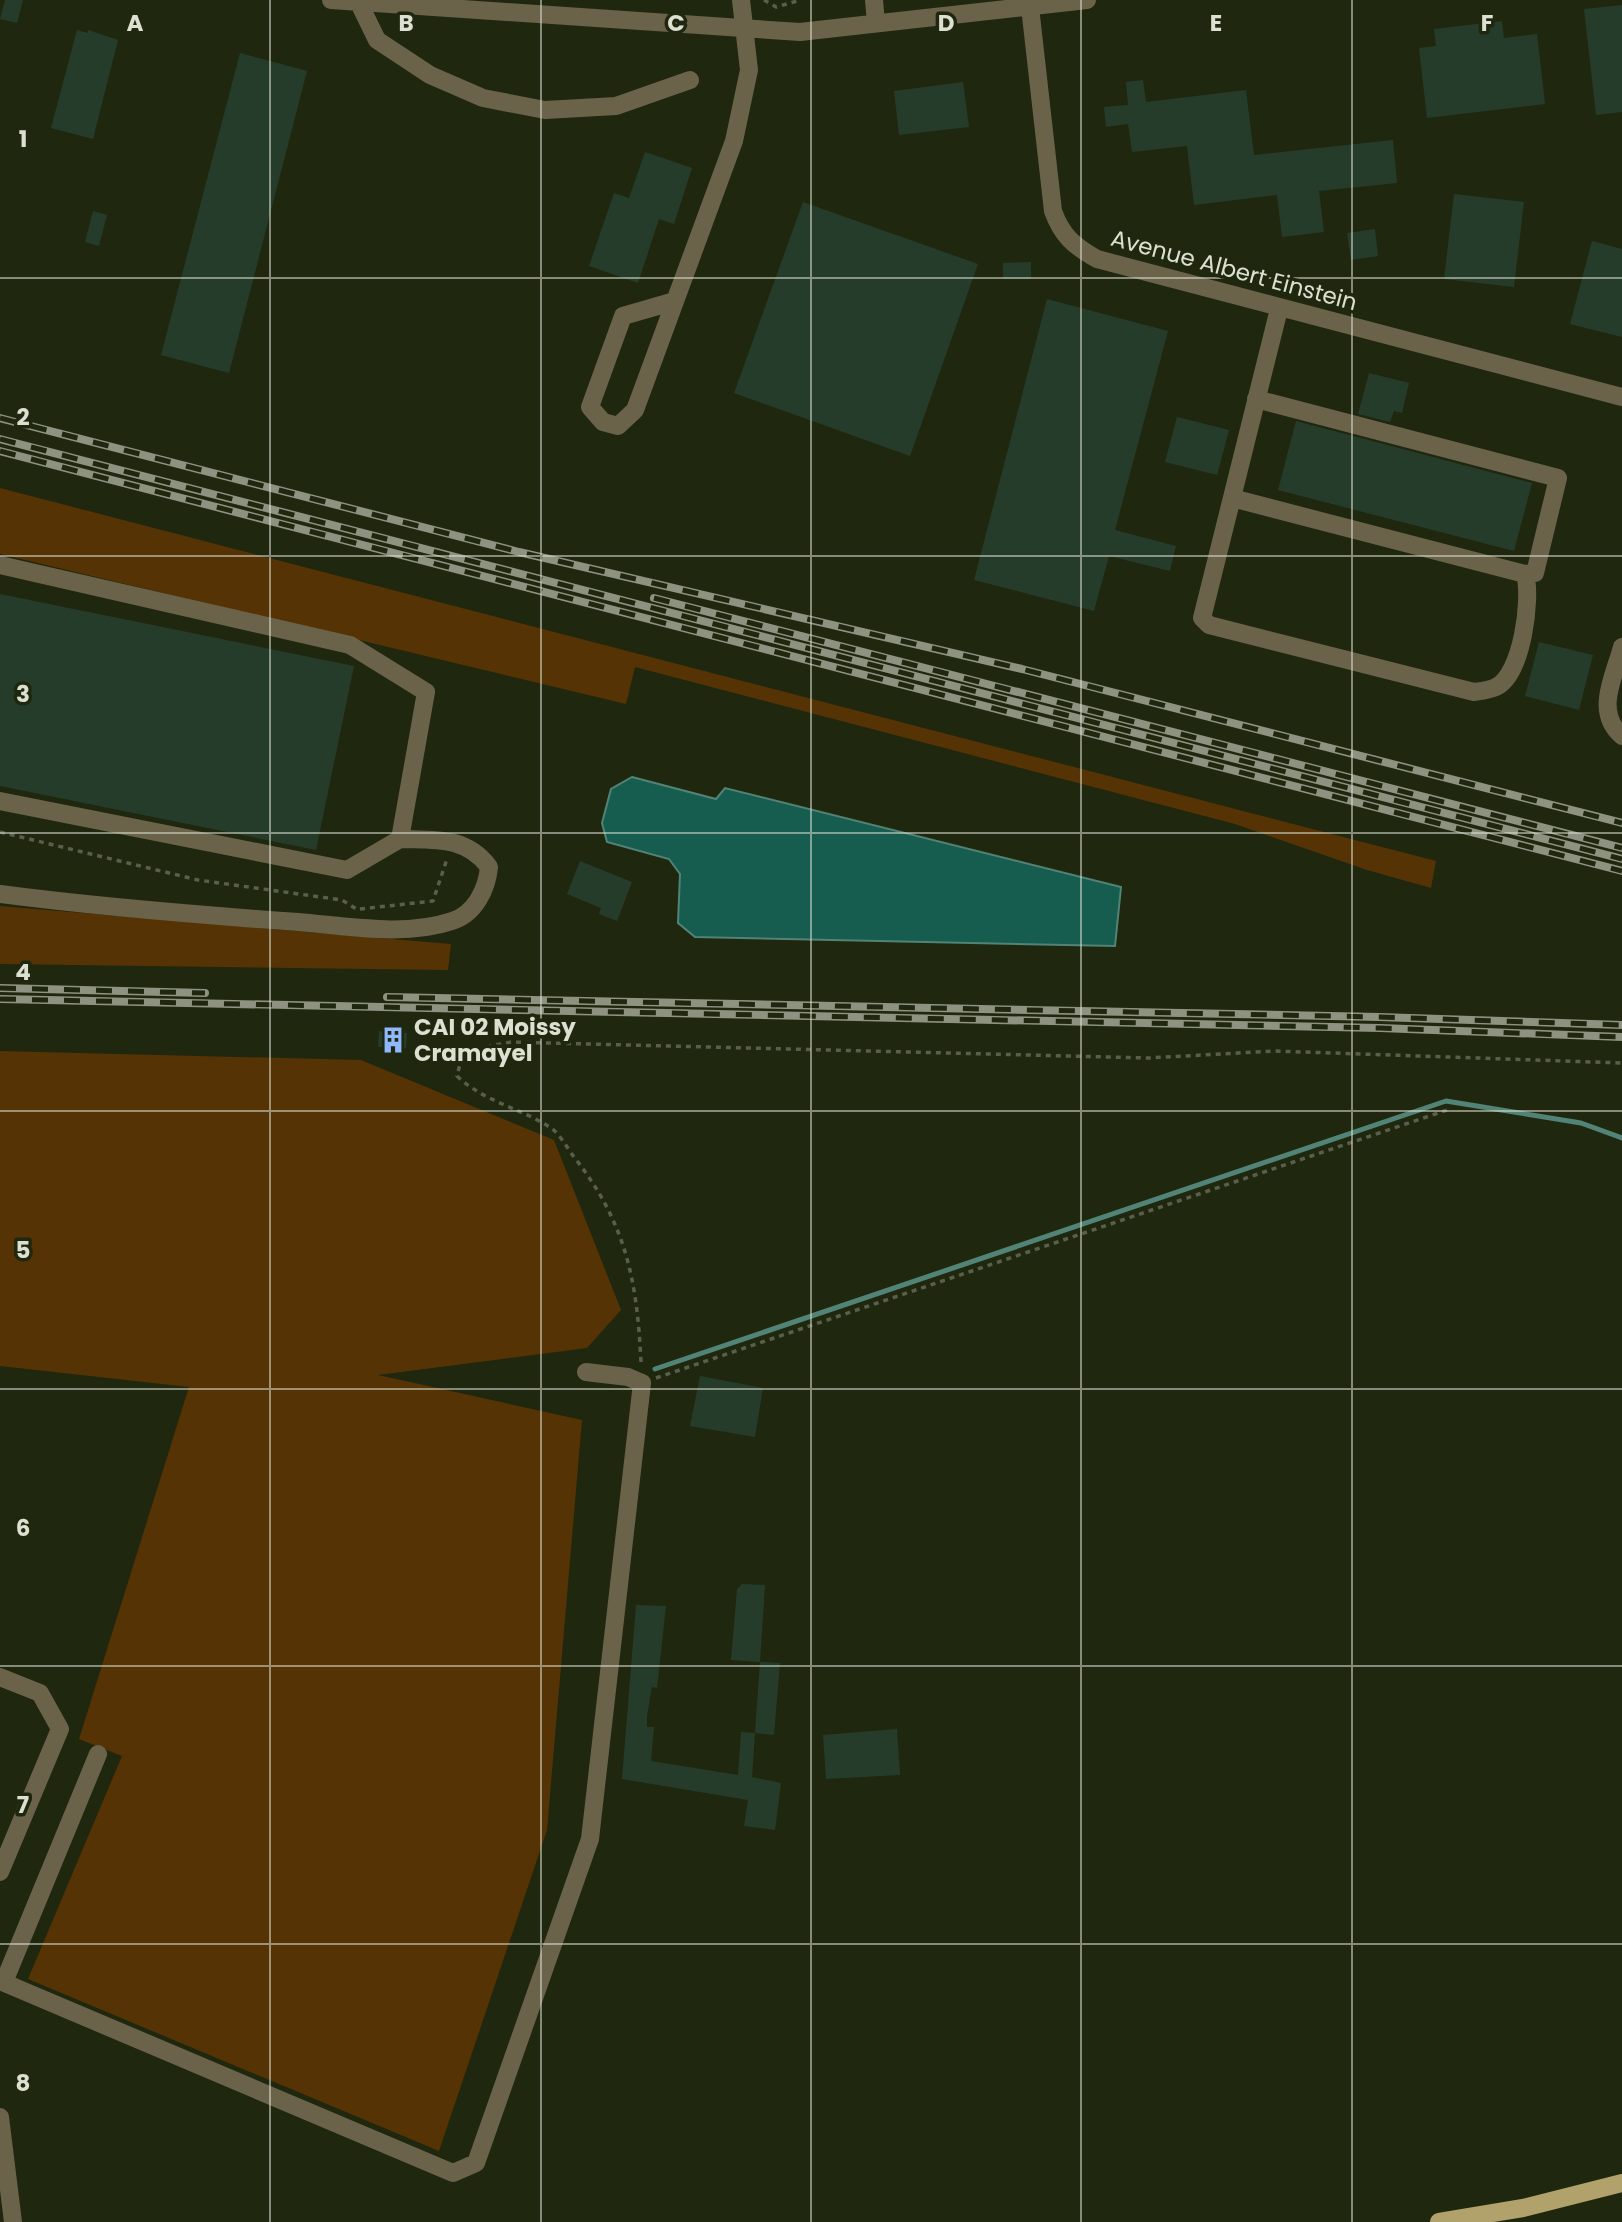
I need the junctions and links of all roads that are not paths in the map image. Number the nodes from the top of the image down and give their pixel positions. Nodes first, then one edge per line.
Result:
1 (331, 0) edge
2 (741, 0) edge
3 (874, 0) edge
4 (1087, 0) edge
5 (358, 1) edge
6 (494, 5) edge
7 (1001, 5) edge
8 (1030, 7) junction
9 (942, 8) edge
10 (614, 9) edge
11 (876, 23) junction
12 (744, 28) junction
13 (690, 80) dead end
14 (675, 301) junction
15 (1279, 309) junction
16 (1622, 397) edge
17 (1256, 399) junction
18 (1232, 498) junction
19 (0, 565) edge
20 (1525, 574) junction
21 (1622, 647) edge
22 (1622, 736) edge
23 (0, 801) edge
24 (400, 839) junction
25 (0, 894) edge
26 (586, 1372) dead end
27 (0, 1677) edge
28 (98, 1754) dead end
29 (0, 1872) edge
30 (2, 1982) edge
31 (0, 2117) edge
32 (1622, 2183) edge
33 (13, 2222) edge
34 (1439, 2222) edge

1 - 5 street
2 - 12 street
3 - 11 street
4 - 8 street
5 - 6 street
5 - 13 street
6 - 10 street
7 - 8 street
7 - 9 street
8 - 15 street, Avenue Albert Einstein
9 - 11 street
10 - 12 street
11 - 12 street
12 - 14 street
14 - 14 street
15 - 16 street, Avenue Albert Einstein
15 - 17 street
17 - 18 street
17 - 20 street
18 - 20 street
18 - 20 street
19 - 24 street
21 - 22 street
23 - 24 street
24 - 25 street
26 - 30 street
27 - 29 street
28 - 30 street
31 - 33 street
32 - 34 main road

